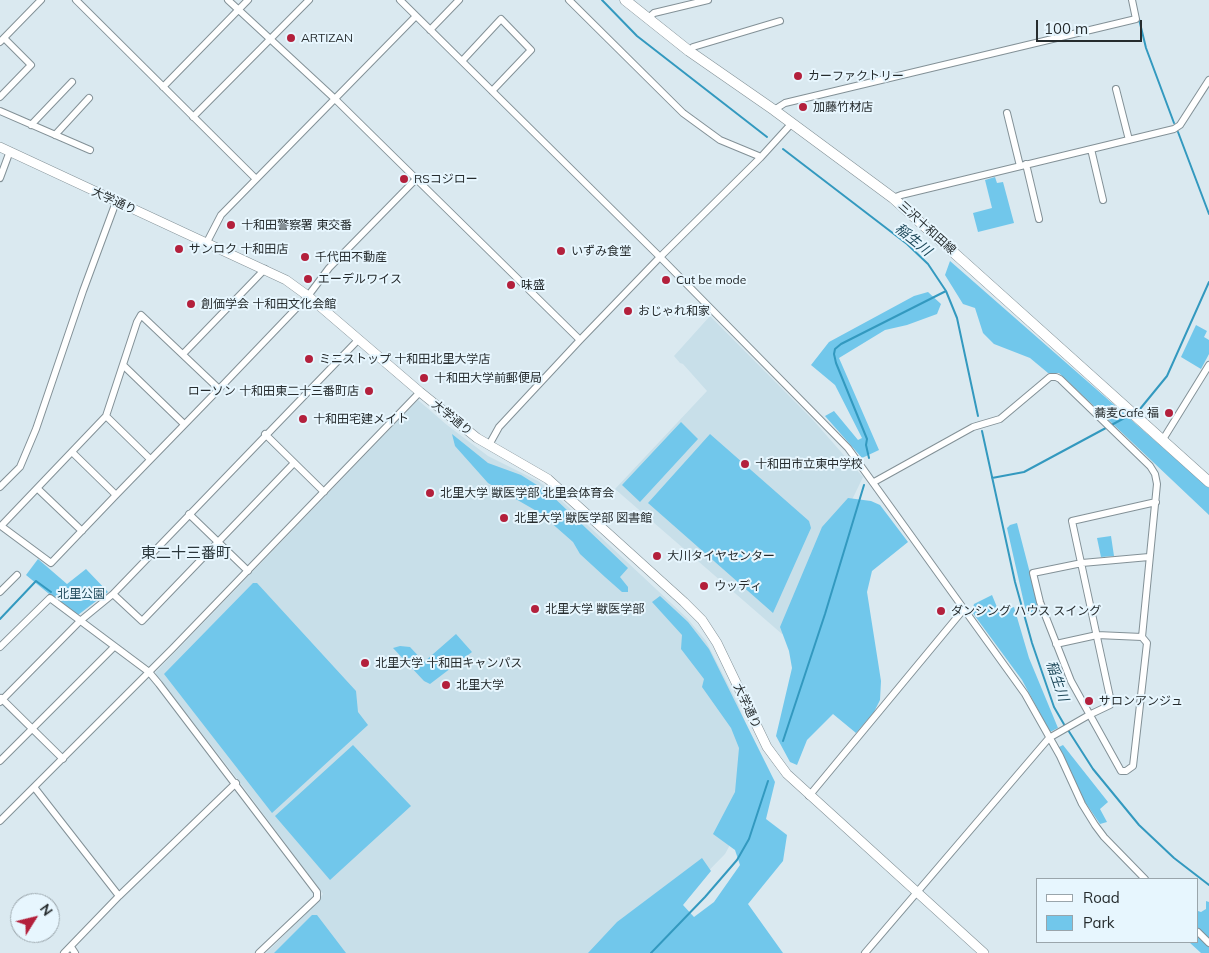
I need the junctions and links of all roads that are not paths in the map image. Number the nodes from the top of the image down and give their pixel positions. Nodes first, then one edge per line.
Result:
1 (41, 0) edge
2 (76, 0) edge
3 (228, 0) edge
4 (248, 0) edge
5 (309, 0) edge
6 (400, 0) edge
7 (459, 0) edge
8 (569, 0) edge
9 (625, 0) edge
10 (708, 0) edge
11 (1132, 0) edge
12 (238, 10) junction
13 (416, 16) junction
14 (647, 19) junction
15 (780, 21) dead end
16 (430, 30) junction
17 (270, 39) junction
18 (2, 40) edge
19 (689, 51) junction
20 (462, 61) junction
21 (1209, 80) edge
22 (72, 82) dead end
23 (163, 87) junction
24 (1116, 89) dead end
25 (492, 91) junction
26 (0, 97) edge
27 (89, 98) dead end
28 (335, 99) junction
29 (774, 110) junction
30 (0, 111) edge
31 (1007, 113) dead end
32 (193, 117) junction
33 (792, 123) junction
34 (31, 125) junction
35 (55, 134) junction
36 (1129, 140) junction
37 (0, 146) edge
38 (1091, 149) junction
39 (90, 150) dead end
40 (10, 151) junction
41 (761, 157) junction
42 (1023, 165) junction
43 (0, 178) edge
44 (416, 178) junction
45 (256, 179) junction
46 (893, 198) junction
47 (1103, 200) dead end
48 (116, 202) junction
49 (1039, 218) dead end
50 (206, 244) junction
51 (660, 257) junction
52 (265, 269) junction
53 (308, 296) junction
54 (358, 340) junction
55 (580, 340) junction
56 (183, 354) junction
57 (123, 365) junction
58 (1209, 365) edge
59 (219, 389) junction
60 (420, 392) junction
61 (106, 416) junction
62 (184, 424) junction
63 (265, 434) junction
64 (1162, 441) junction
65 (489, 445) junction
66 (73, 453) junction
67 (150, 459) junction
68 (294, 463) junction
69 (874, 482) junction
70 (1209, 482) edge
71 (0, 487) edge
72 (38, 489) junction
73 (324, 492) junction
74 (116, 495) junction
75 (1156, 502) junction
76 (189, 514) junction
77 (0, 526) edge
78 (82, 531) junction
79 (218, 542) junction
80 (1149, 557) junction
81 (1082, 563) junction
82 (248, 571) junction
83 (17, 575) dead end
84 (0, 592) edge
85 (113, 594) junction
86 (964, 609) junction
87 (80, 621) junction
88 (1097, 635) junction
89 (1142, 637) junction
90 (1056, 644) junction
91 (114, 646) junction
92 (0, 647) edge
93 (149, 672) junction
94 (1, 699) edge
95 (1089, 715) junction
96 (32, 728) junction
97 (1049, 738) junction
98 (62, 758) junction
99 (0, 761) edge
100 (236, 783) junction
101 (34, 786) junction
102 (809, 796) junction
103 (0, 821) edge
104 (1145, 878) edge
105 (917, 893) junction
106 (119, 896) junction
107 (1199, 933) edge
108 (1209, 944) edge
109 (70, 947) junction
110 (64, 953) edge
111 (75, 953) edge
112 (259, 953) edge
113 (865, 953) edge
114 (984, 953) edge

1 - 18 street
2 - 23 street
3 - 12 street
4 - 12 street
5 - 17 street
6 - 13 street
7 - 16 street
8 - 41 street
9 - 14 main road, 三沢十和田線
10 - 14 street
11 - 29 street
12 - 17 street
12 - 23 street
13 - 16 street
13 - 28 street
14 - 19 main road, 三沢十和田線
15 - 19 street
16 - 20 street
17 - 28 street
17 - 32 street
18 - 26 street
19 - 29 main road, 三沢十和田線
20 - 25 street
20 - 25 street
21 - 36 street
22 - 34 street
23 - 32 street
24 - 36 street
25 - 51 street
27 - 35 street
28 - 44 street
28 - 45 street
29 - 33 main road, 三沢十和田線
30 - 34 street
31 - 42 street
32 - 45 street
33 - 41 street
33 - 46 main road, 三沢十和田線
34 - 35 street
35 - 39 street
36 - 38 street
37 - 40 street, 大学通り
38 - 42 street
38 - 47 street
40 - 43 street
40 - 48 street, 大学通り
41 - 51 street
42 - 46 street
42 - 49 street
44 - 53 street
44 - 55 street
45 - 50 street
46 - 64 main road, 三沢十和田線
48 - 50 street, 大学通り
48 - 71 street
50 - 52 street, 大学通り
51 - 55 street
51 - 69 street
52 - 53 street, 大学通り
52 - 56 street
53 - 54 street, 大学通り
53 - 59 street
54 - 60 street, 大学通り
54 - 63 street
55 - 65 street
56 - 57 street
56 - 59 street
57 - 61 street
57 - 62 street
58 - 64 street
59 - 62 street
60 - 65 street, 大学通り
60 - 73 street
61 - 66 street
61 - 67 street
62 - 67 street
63 - 68 street
63 - 76 street
64 - 70 main road, 三沢十和田線
65 - 102 street, 大学通り
66 - 72 street
66 - 74 street
67 - 74 street
68 - 73 street
68 - 79 street
69 - 75 street
69 - 86 street
72 - 77 street
72 - 78 street
73 - 82 street
74 - 78 street
75 - 80 street
75 - 81 street
76 - 79 street
76 - 85 street
77 - 78 street
79 - 82 street
79 - 85 street
80 - 81 street
80 - 89 street
81 - 88 street
81 - 90 street
82 - 93 street
83 - 84 street
85 - 87 street
86 - 97 street
86 - 102 street
87 - 91 street
87 - 92 street
87 - 94 street
88 - 89 street
88 - 90 street
88 - 95 street
89 - 95 street
90 - 95 street
91 - 93 street
91 - 96 street
93 - 98 street
93 - 100 street
94 - 96 street
95 - 97 street
96 - 98 street
96 - 99 street
97 - 104 street
97 - 105 street
98 - 101 street
100 - 106 street
100 - 112 street
101 - 103 street
101 - 106 street
102 - 105 street, 大学通り
105 - 113 street
105 - 114 street, 大学通り
106 - 109 street
107 - 108 street
109 - 110 street
109 - 111 street

